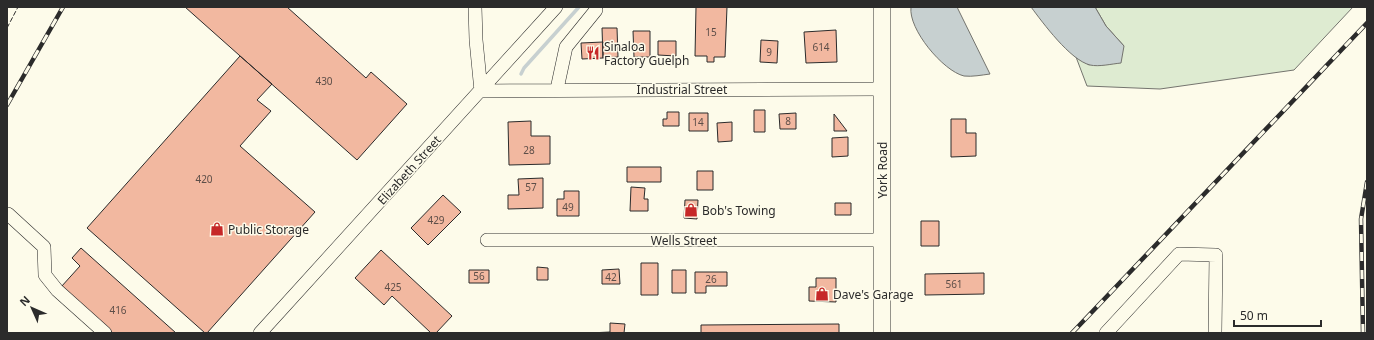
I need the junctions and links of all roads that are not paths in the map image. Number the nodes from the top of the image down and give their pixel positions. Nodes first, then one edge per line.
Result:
1 (475, 7) edge
2 (556, 7) edge
3 (882, 7) edge
4 (596, 10) dead end
5 (882, 89) junction
6 (557, 90) junction
7 (481, 91) junction
8 (8, 214) edge
9 (487, 240) dead end
10 (882, 240) junction
11 (105, 333) edge
12 (260, 333) edge
13 (882, 333) edge
14 (1106, 333) edge
15 (1215, 333) edge

1 - 7 street
2 - 7 street, Elizabeth Street
3 - 5 main road, York Road
4 - 6 street
5 - 6 street, Industrial Street
5 - 10 main road, York Road
6 - 7 street, Industrial Street
7 - 12 street, Elizabeth Street
8 - 11 street
9 - 10 street, Wells Street
10 - 13 main road, York Road
14 - 15 street

